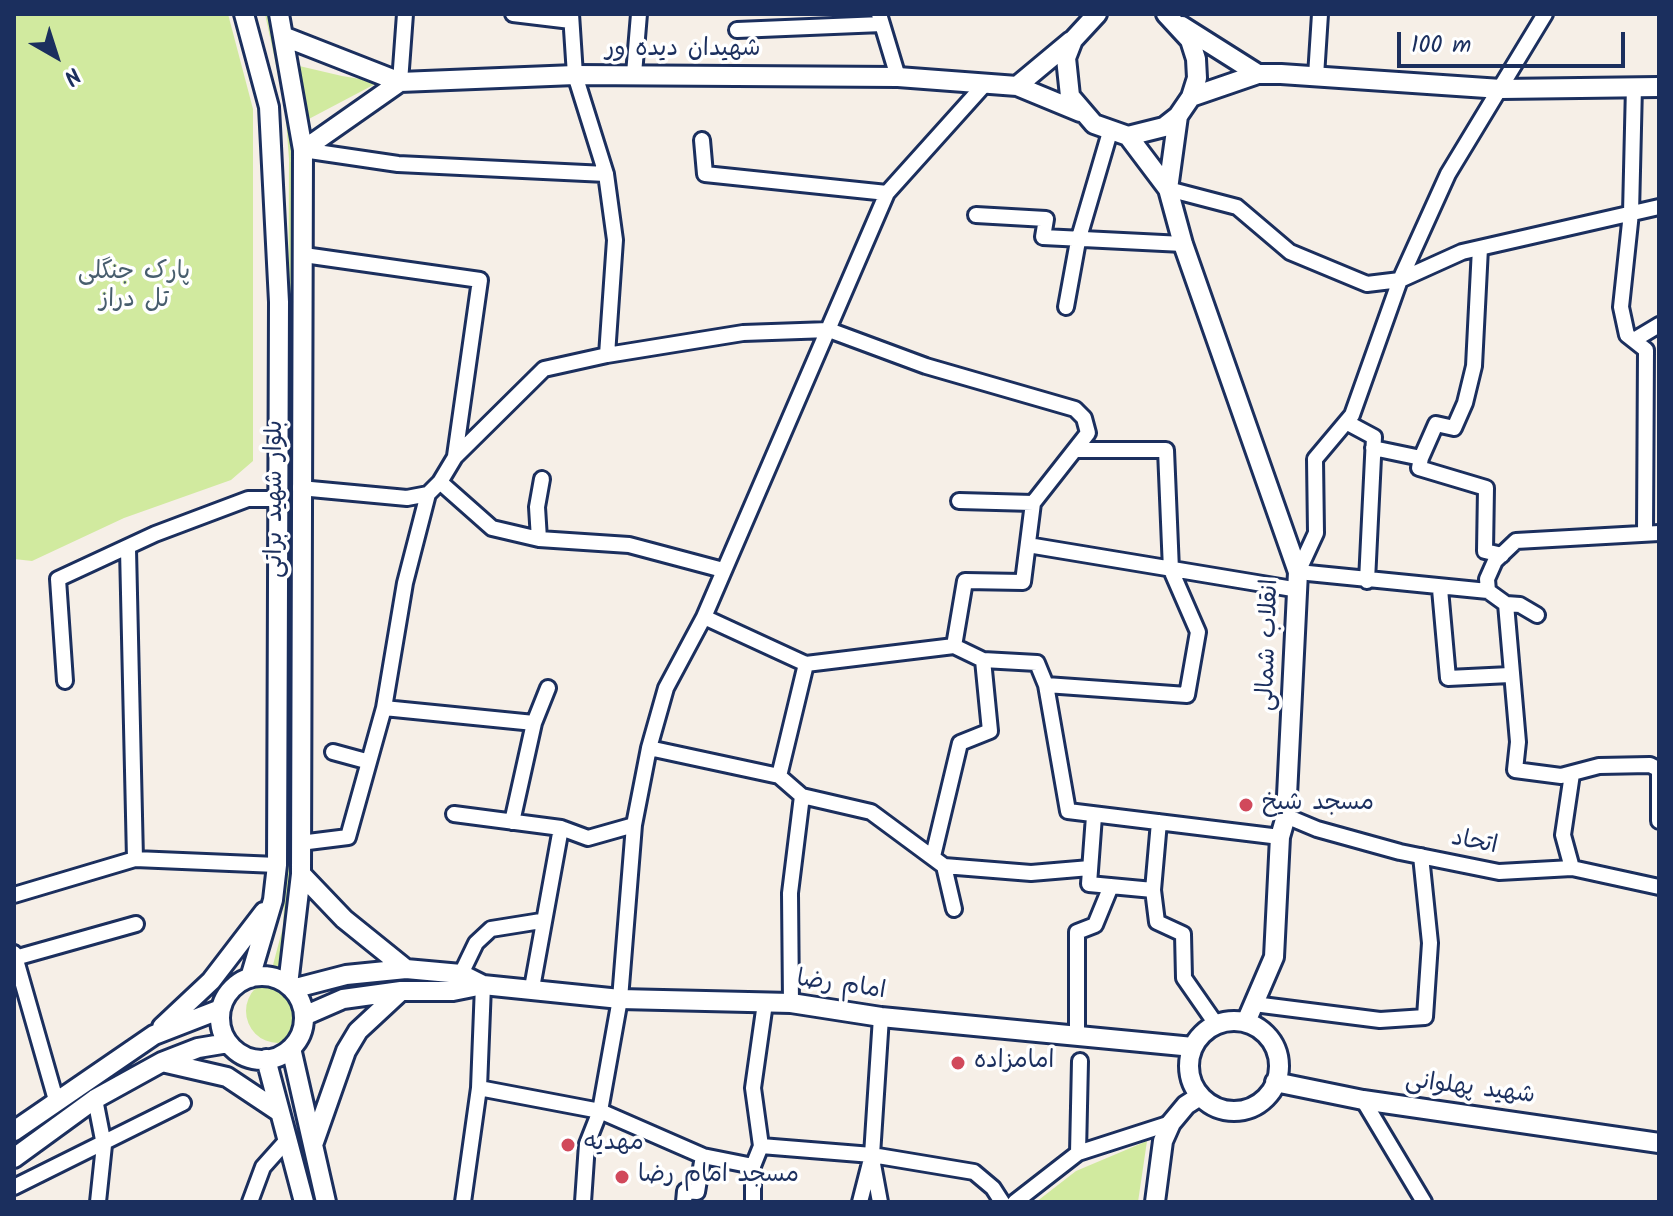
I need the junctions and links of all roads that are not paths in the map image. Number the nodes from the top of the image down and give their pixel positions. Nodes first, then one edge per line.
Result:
1 (244, 14) edge
2 (279, 14) edge
3 (405, 14) edge
4 (513, 14) edge
5 (639, 14) edge
6 (1320, 14) edge
7 (1545, 14) edge
8 (571, 17) edge
9 (1171, 17) edge
10 (881, 19) edge
11 (1086, 23) edge
12 (737, 30) dead end
13 (285, 37) junction
14 (634, 74) junction
15 (1258, 74) junction
16 (575, 75) junction
17 (1316, 76) junction
18 (898, 77) junction
19 (400, 82) junction
20 (985, 84) junction
21 (1017, 86) junction
22 (1634, 86) junction
23 (1659, 87) edge
24 (1501, 89) junction
25 (1191, 97) junction
26 (1080, 112) junction
27 (1178, 116) junction
28 (1119, 134) junction
29 (702, 140) dead end
30 (303, 150) junction
31 (606, 174) junction
32 (1168, 189) junction
33 (887, 193) junction
34 (1659, 207) edge
35 (1631, 213) junction
36 (976, 215) dead end
37 (1078, 241) junction
38 (1183, 244) junction
39 (1480, 248) junction
40 (304, 255) junction
41 (1400, 280) junction
42 (1066, 307) dead end
43 (1659, 325) edge
44 (829, 330) junction
45 (1634, 340) junction
46 (607, 355) junction
47 (1346, 422) junction
48 (1373, 448) junction
49 (1076, 450) junction
50 (455, 457) junction
51 (1421, 458) junction
52 (542, 479) dead end
53 (440, 482) junction
54 (300, 488) junction
55 (428, 494) junction
56 (278, 499) junction
57 (959, 501) dead end
58 (1033, 503) junction
59 (1652, 532) edge
60 (539, 539) junction
61 (1028, 545) junction
62 (128, 549) junction
63 (1502, 555) junction
64 (723, 570) junction
65 (1171, 570) junction
66 (1298, 581) junction
67 (1367, 581) junction
68 (1440, 589) junction
69 (1488, 591) junction
70 (1506, 604) junction
71 (1537, 615) dead end
72 (704, 617) junction
73 (954, 646) junction
74 (983, 660) junction
75 (806, 664) junction
76 (1510, 675) junction
77 (65, 681) dead end
78 (1046, 685) junction
79 (548, 688) dead end
80 (384, 708) junction
81 (534, 723) junction
82 (649, 748) junction
83 (333, 752) dead end
84 (366, 761) junction
85 (1658, 769) edge
86 (1572, 774) junction
87 (779, 776) junction
88 (802, 796) junction
89 (454, 814) dead end
90 (1094, 816) junction
91 (1286, 816) junction
92 (1659, 821) edge
93 (512, 822) junction
94 (1159, 822) junction
95 (634, 825) junction
96 (561, 828) junction
97 (1280, 837) junction
98 (300, 843) junction
99 (1421, 856) junction
100 (135, 859) junction
101 (939, 861) junction
102 (277, 865) junction
103 (1090, 868) junction
104 (1572, 868) junction
105 (301, 874) junction
106 (1111, 886) junction
107 (1659, 887) edge
108 (1153, 890) junction
109 (14, 895) edge
110 (273, 900) junction
111 (954, 909) dead end
112 (541, 921) junction
113 (136, 924) dead end
114 (15, 956) edge
115 (406, 969) junction
116 (461, 974) junction
117 (250, 978) junction
118 (16, 979) edge
119 (483, 985) junction
120 (290, 987) junction
121 (532, 988) junction
122 (401, 991) junction
123 (620, 999) junction
124 (765, 1003) junction
125 (791, 1003) junction
126 (1254, 1004) junction
127 (221, 1009) junction
128 (304, 1016) junction
129 (881, 1017) junction
130 (1246, 1022) junction
131 (1216, 1024) junction
132 (154, 1035) junction
133 (1077, 1035) junction
134 (228, 1043) junction
135 (1193, 1047) junction
136 (291, 1048) junction
137 (266, 1059) junction
138 (1080, 1061) dead end
139 (162, 1062) junction
140 (1275, 1082) junction
141 (479, 1088) junction
142 (1200, 1096) junction
143 (95, 1099) junction
144 (56, 1100) junction
145 (1363, 1100) junction
146 (183, 1103) dead end
147 (278, 1111) junction
148 (600, 1111) junction
149 (1171, 1123) junction
150 (14, 1131) edge
151 (288, 1139) junction
152 (314, 1142) junction
153 (1659, 1143) edge
154 (104, 1145) junction
155 (761, 1146) junction
156 (1078, 1153) junction
157 (872, 1155) junction
158 (703, 1156) junction
159 (14, 1158) edge
160 (753, 1166) junction
161 (14, 1187) edge
162 (98, 1202) edge
163 (250, 1202) edge
164 (304, 1202) edge
165 (326, 1202) edge
166 (463, 1202) edge
167 (583, 1202) edge
168 (684, 1202) edge
169 (753, 1202) edge
170 (860, 1202) edge
171 (880, 1202) edge
172 (1002, 1202) edge
173 (1015, 1202) edge
174 (1155, 1202) edge
175 (1424, 1202) edge

1 - 56 main road, بلوار شهید براتی
2 - 13 main road, بلوار شهید براتی
3 - 19 street
4 - 8 street
5 - 14 street
6 - 17 street
7 - 24 street
8 - 16 street
9 - 15 main road
9 - 25 main road
10 - 12 street
10 - 18 street
11 - 21 main road
11 - 26 main road
13 - 19 main road, شهیدان دیده ور
13 - 30 main road, بلوار شهید براتی
14 - 16 main road, شهیدان دیده ور
14 - 18 main road, شهیدان دیده ور
15 - 17 main road
15 - 25 main road
16 - 19 main road, شهیدان دیده ور
16 - 31 street
17 - 24 main road
18 - 20 main road, شهیدان دیده ور
19 - 30 main road
20 - 21 main road, شهیدان دیده ور
20 - 33 street
21 - 26 main road, شهیدان دیده ور
22 - 23 main road
22 - 24 main road
22 - 35 street
24 - 41 street
25 - 27 main road
26 - 28 main road, شهیدان دیده ور
27 - 28 main road
27 - 32 main road
28 - 32 main road, شهیدان دیده ور
28 - 37 street
29 - 33 street
30 - 31 street
30 - 40 main road, بلوار شهید براتی
31 - 46 street
32 - 38 main road, انقلاب شمالی
32 - 41 street
33 - 44 street
34 - 35 street
35 - 39 street
35 - 45 street
36 - 37 street
37 - 38 street
37 - 42 street
38 - 66 main road, انقلاب شمالی
39 - 41 street
39 - 51 street
40 - 50 street
40 - 54 main road, بلوار شهید براتی
41 - 47 street
43 - 45 street
44 - 46 street
44 - 49 street
44 - 64 street
45 - 59 street
46 - 50 street
47 - 48 street
47 - 66 street
48 - 51 street
48 - 67 street
49 - 58 street
49 - 65 street
50 - 53 street
51 - 63 street
52 - 60 street
53 - 55 street
53 - 60 street
54 - 55 street
54 - 98 main road, بلوار شهید براتی
55 - 80 street
56 - 62 street
56 - 102 main road, بلوار شهید براتی
57 - 58 street
58 - 61 street
59 - 63 street
60 - 64 street
61 - 65 street
61 - 73 street
62 - 77 street
62 - 100 street
63 - 69 street
64 - 72 street
65 - 66 street
65 - 78 street
66 - 67 street
66 - 91 main road, انقلاب شمالی
67 - 68 street
68 - 69 street
68 - 76 street
69 - 70 street
70 - 71 street
70 - 76 street
72 - 75 street
72 - 82 street
73 - 74 street
73 - 75 street
74 - 78 street
74 - 101 street
75 - 87 street
76 - 86 street
78 - 90 street
79 - 81 street
80 - 81 street
80 - 84 street
81 - 93 street
82 - 87 street
82 - 95 street
83 - 84 street
84 - 98 street
85 - 86 street
85 - 92 street
86 - 104 street
87 - 88 street
88 - 101 street
88 - 125 street
89 - 93 street
90 - 94 street
90 - 103 street
91 - 97 main road, انقلاب شمالی
91 - 99 street, اتحاد
93 - 96 street
94 - 97 street
94 - 108 street
95 - 96 street
95 - 123 street
96 - 112 street
97 - 126 main road, انقلاب شمالی
98 - 105 main road, بلوار شهید براتی
99 - 104 street, اتحاد
99 - 126 street
100 - 102 street
100 - 109 street
101 - 103 street
101 - 111 street
102 - 110 main road, بلوار شهید براتی
103 - 106 street
104 - 107 street, اتحاد
105 - 115 main road
105 - 120 main road, بلوار شهید براتی
106 - 108 street
106 - 133 street
108 - 131 street
110 - 117 main road, بلوار شهید براتی
110 - 132 main road
112 - 116 street
112 - 121 street
113 - 114 street
114 - 118 street
115 - 116 main road, امام رضا
115 - 120 main road, امام رضا
116 - 119 main road, امام رضا
117 - 120 main road
117 - 127 main road
118 - 144 street
119 - 121 main road, امام رضا
119 - 122 main road, امام رضا
119 - 141 street
120 - 128 main road
121 - 123 main road, امام رضا
122 - 128 main road, امام رضا
122 - 152 main road
123 - 124 main road, امام رضا
123 - 148 street
124 - 125 main road, امام رضا
124 - 155 street
125 - 129 main road, امام رضا
126 - 130 main road, انقلاب شمالی
127 - 132 main road
127 - 134 main road
128 - 136 main road
129 - 133 main road, امام رضا
129 - 157 street
130 - 131 main road
130 - 140 main road
131 - 135 main road
132 - 144 main road
133 - 135 main road, امام رضا
134 - 137 main road
134 - 139 main road
135 - 142 main road
136 - 137 main road
136 - 152 main road
137 - 147 main road
138 - 156 street
139 - 143 main road
139 - 147 main road
140 - 142 main road
140 - 145 main road, شهید پهلوانی
141 - 148 street
141 - 166 street
142 - 149 main road
143 - 154 street
143 - 159 main road
144 - 150 main road
145 - 153 main road, شهید پهلوانی
145 - 175 street
146 - 154 street
147 - 151 main road
148 - 158 street
148 - 167 street
149 - 156 street
149 - 174 main road
151 - 163 street
151 - 164 main road
152 - 165 main road
154 - 161 street
154 - 162 street
155 - 157 street
155 - 160 street
156 - 173 street
157 - 170 street
157 - 171 street
157 - 172 street
158 - 160 street
158 - 168 street
160 - 169 street

